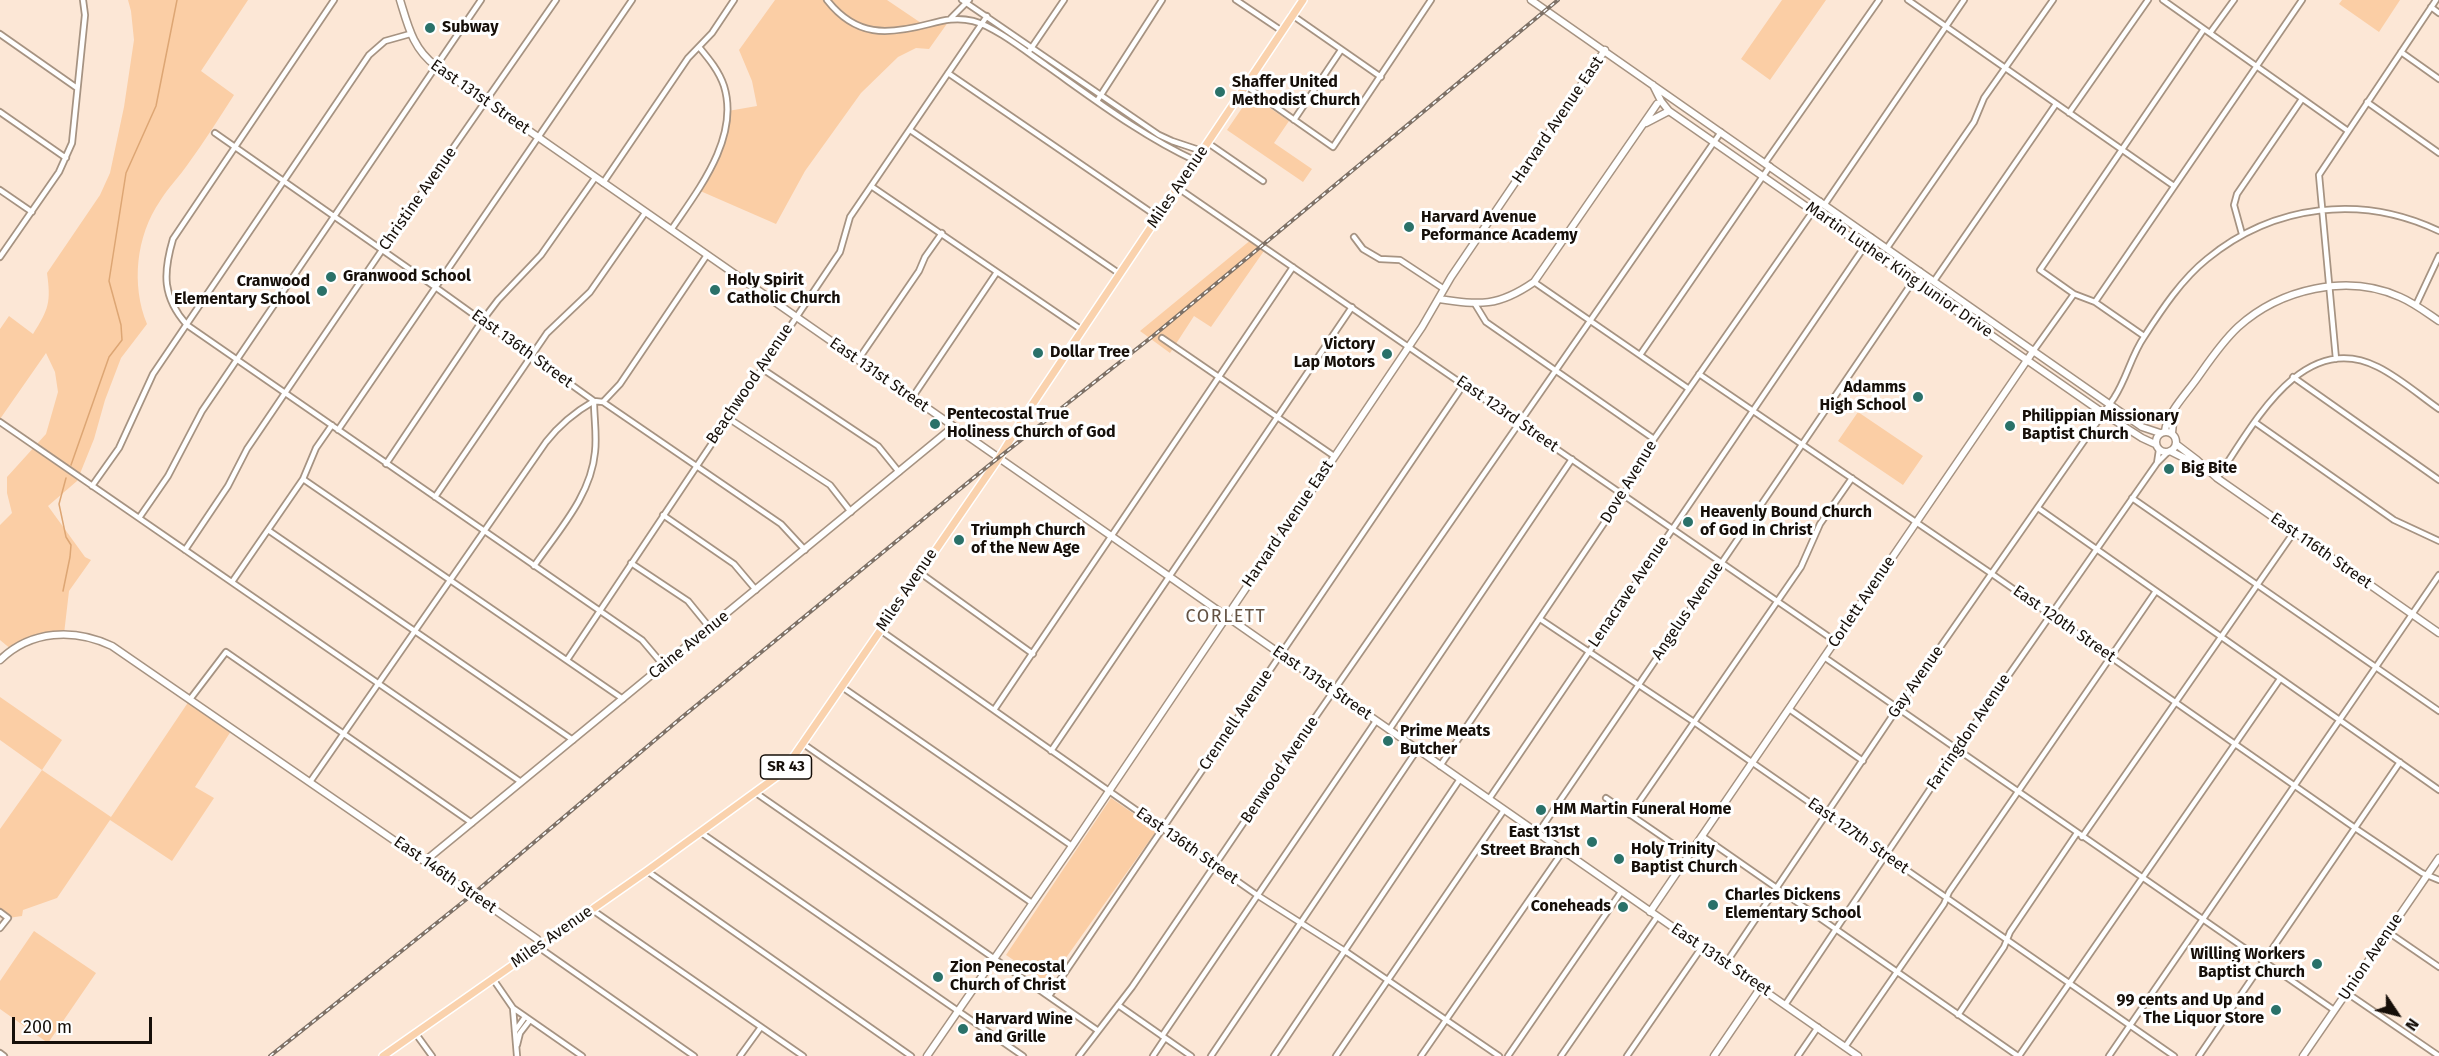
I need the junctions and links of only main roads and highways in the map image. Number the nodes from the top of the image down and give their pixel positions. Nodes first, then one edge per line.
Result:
1 (1302, 0) edge
2 (383, 1056) edge

1 - 2 main road, Miles Avenue / SR 43

